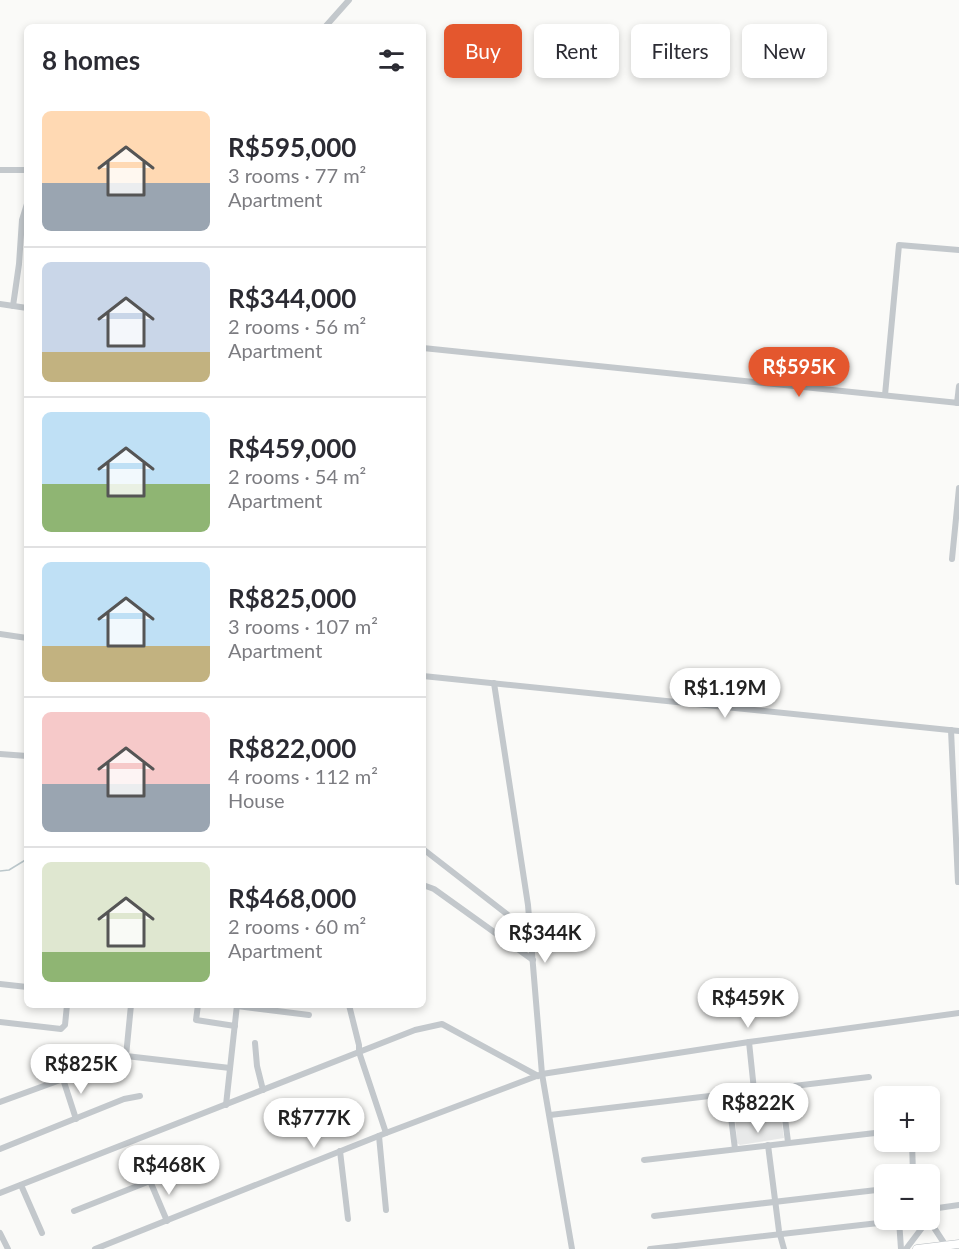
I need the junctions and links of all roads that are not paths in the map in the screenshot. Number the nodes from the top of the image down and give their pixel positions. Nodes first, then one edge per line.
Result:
1 (349, 0) edge
2 (328, 24) edge
3 (0, 170) edge
4 (24, 170) edge
5 (24, 214) edge
6 (959, 250) edge
7 (0, 304) edge
8 (13, 306) junction
9 (24, 308) edge
10 (426, 348) edge
11 (959, 386) edge
12 (885, 395) junction
13 (958, 403) edge
14 (959, 488) edge
15 (952, 559) dead end
16 (0, 634) edge
17 (24, 638) edge
18 (426, 676) edge
19 (494, 683) junction
20 (951, 730) junction
21 (959, 731) edge
22 (0, 754) edge
23 (24, 756) edge
24 (426, 851) edge
25 (958, 882) edge
26 (426, 886) edge
27 (530, 932) junction
28 (533, 960) junction
29 (0, 984) edge
30 (24, 987) edge
31 (67, 1008) edge
32 (131, 1008) edge
33 (198, 1008) edge
34 (237, 1008) edge
35 (259, 1008) edge
36 (350, 1008) edge
37 (959, 1013) edge
38 (309, 1015) dead end
39 (0, 1022) edge
40 (235, 1026) junction
41 (749, 1041) junction
42 (255, 1043) dead end
43 (359, 1052) junction
44 (126, 1056) junction
45 (230, 1068) junction
46 (540, 1075) junction
47 (869, 1077) dead end
48 (63, 1079) junction
49 (781, 1087) junction
50 (263, 1090) junction
51 (754, 1090) junction
52 (728, 1093) junction
53 (140, 1096) dead end
54 (0, 1102) edge
55 (226, 1105) junction
56 (550, 1115) junction
57 (76, 1119) junction
58 (386, 1133) junction
59 (874, 1133) edge
60 (379, 1136) junction
61 (788, 1142) junction
62 (768, 1145) junction
63 (0, 1149) edge
64 (735, 1149) junction
65 (340, 1151) junction
66 (644, 1160) dead end
67 (21, 1185) junction
68 (874, 1190) edge
69 (0, 1193) edge
70 (775, 1202) junction
71 (959, 1205) edge
72 (940, 1208) edge
73 (386, 1210) dead end
74 (74, 1211) dead end
75 (654, 1216) dead end
76 (348, 1219) dead end
77 (167, 1221) junction
78 (874, 1223) edge
79 (900, 1230) edge
80 (920, 1230) edge
81 (937, 1230) edge
82 (0, 1233) edge
83 (42, 1233) dead end
84 (780, 1233) junction
85 (959, 1244) edge
86 (946, 1246) junction
87 (8, 1249) edge
88 (95, 1249) edge
89 (572, 1249) edge
90 (650, 1249) edge
91 (784, 1249) edge
92 (901, 1249) edge
93 (906, 1249) edge
94 (917, 1249) edge

1 - 2 street
3 - 4 street
5 - 8 street
6 - 12 street
7 - 8 street
8 - 9 street
10 - 12 street
11 - 13 street
12 - 13 street
14 - 15 street
16 - 17 street
18 - 19 street
19 - 20 street
19 - 27 street
20 - 21 street
20 - 25 street
22 - 23 street
24 - 27 street
26 - 28 street
27 - 28 street
28 - 46 street
29 - 30 street
31 - 39 street
32 - 44 street
33 - 40 street
34 - 40 street
35 - 38 street
36 - 43 street
37 - 41 street
40 - 45 street
41 - 46 street
41 - 51 street
42 - 50 street
43 - 46 street
43 - 50 street
43 - 58 street
44 - 45 street
44 - 48 street
45 - 55 street
46 - 56 street
46 - 58 street
47 - 49 street
48 - 54 street
48 - 57 street
49 - 51 street
49 - 61 street
50 - 55 street
51 - 52 street
52 - 56 street
52 - 64 street
53 - 57 street
55 - 67 street
56 - 89 street
57 - 63 street
58 - 60 street
59 - 61 street
60 - 65 street
60 - 73 street
61 - 62 street
62 - 64 street
62 - 70 street
64 - 66 street
65 - 76 street
65 - 77 street
67 - 69 street
67 - 83 street
68 - 70 street
70 - 75 street
70 - 84 street
71 - 72 street
74 - 77 street
77 - 88 street
78 - 84 street
79 - 92 street
80 - 93 street
81 - 86 street
82 - 87 street
84 - 90 street
84 - 91 street
85 - 86 main road
86 - 94 main road

